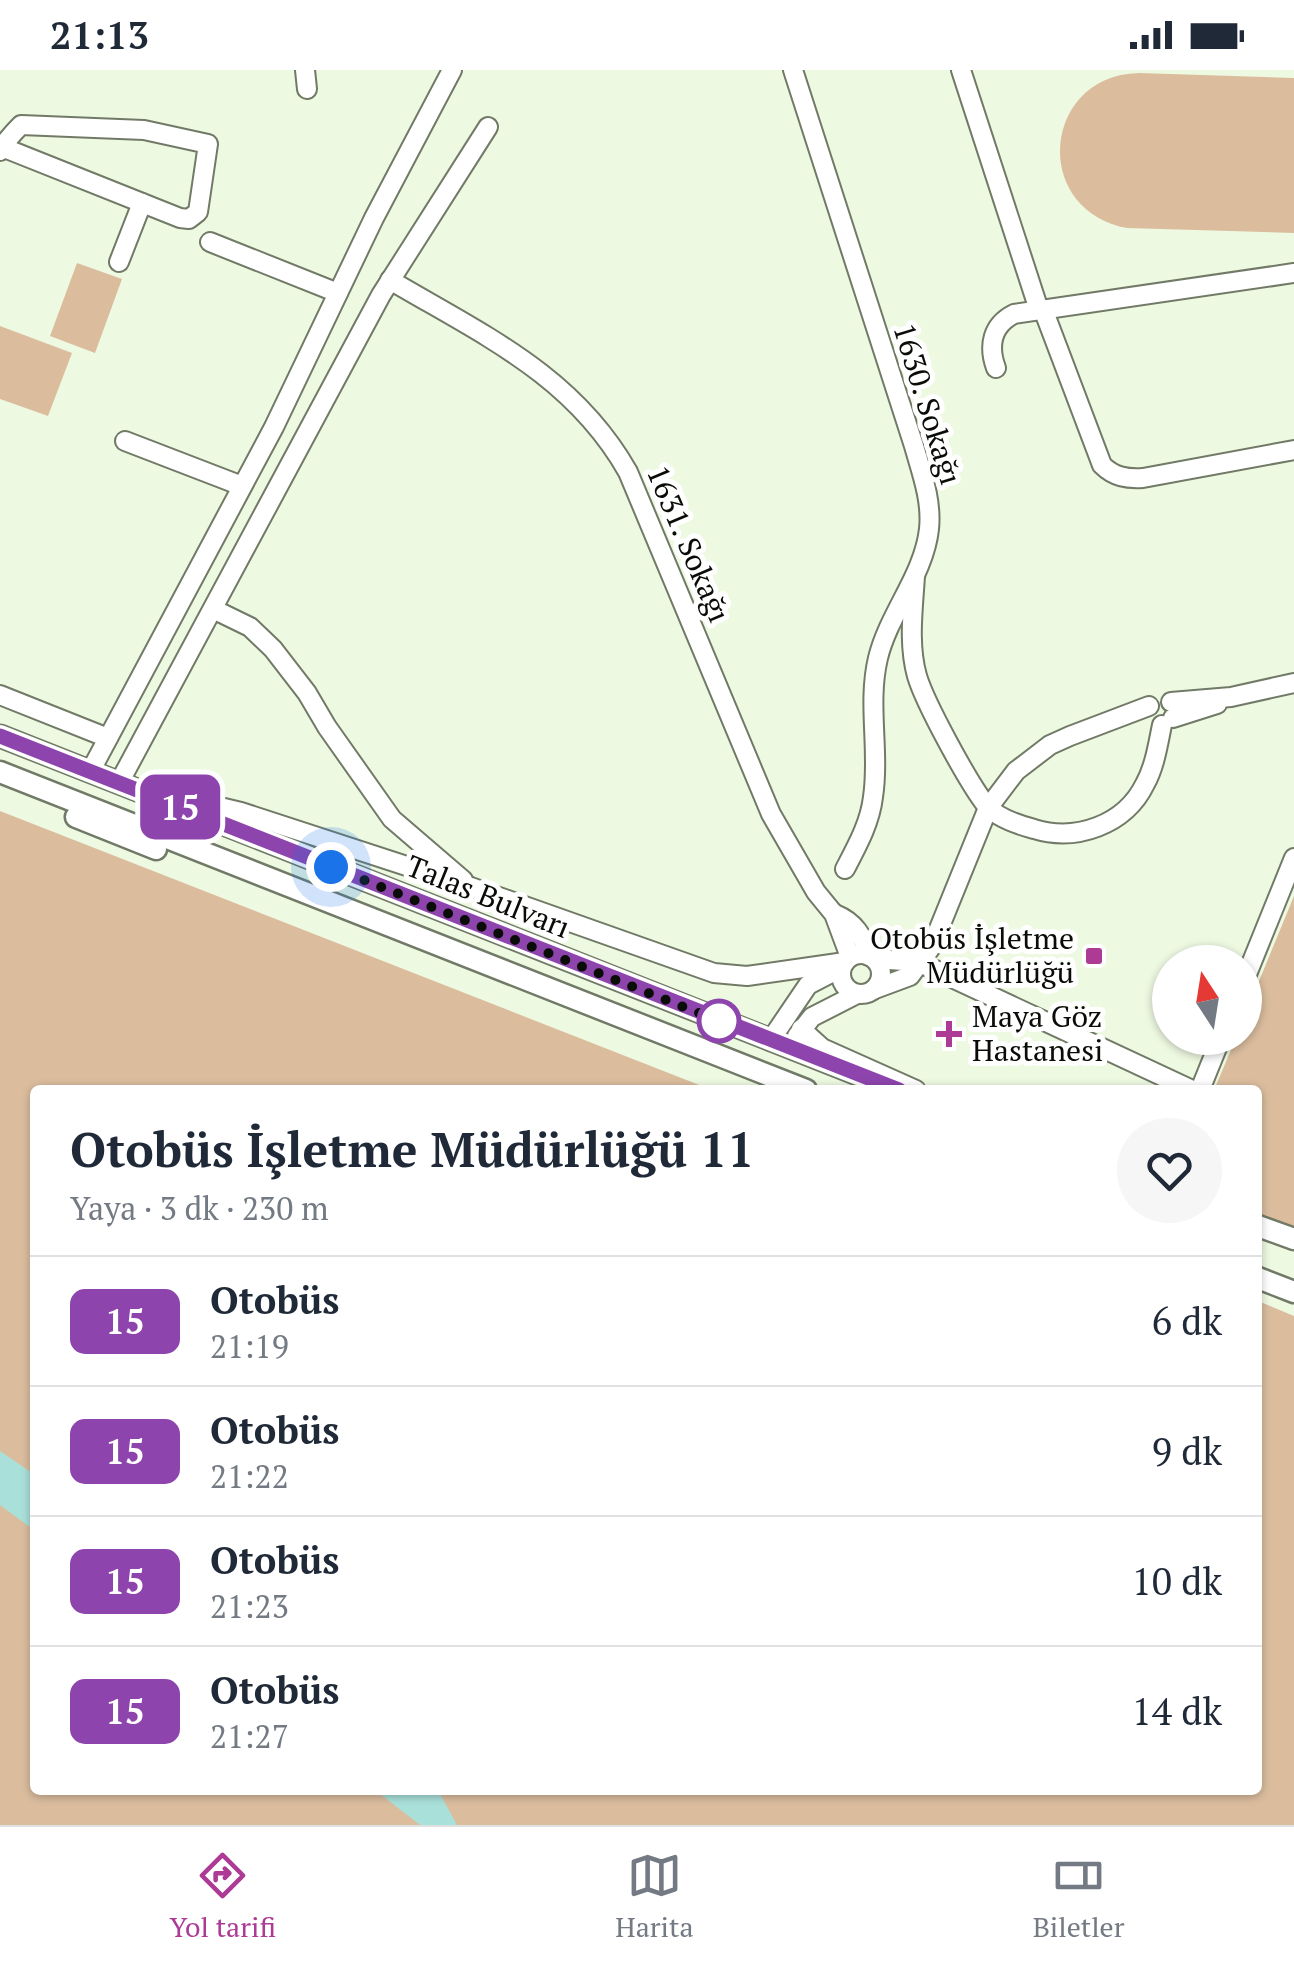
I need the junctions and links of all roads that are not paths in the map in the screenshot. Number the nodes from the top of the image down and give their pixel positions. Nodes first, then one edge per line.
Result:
1 (305, 70) edge
2 (452, 70) edge
3 (793, 70) edge
4 (961, 70) edge
5 (307, 90) dead end
6 (488, 127) dead end
7 (2, 143) edge
8 (142, 203) junction
9 (210, 242) dead end
10 (119, 262) dead end
11 (1294, 273) edge
12 (390, 280) junction
13 (338, 292) junction
14 (1041, 309) junction
15 (996, 368) dead end
16 (126, 441) dead end
17 (1294, 450) edge
18 (242, 486) junction
19 (916, 571) junction
20 (213, 609) junction
21 (1294, 683) edge
22 (0, 696) edge
23 (1161, 714) junction
24 (0, 736) edge
25 (108, 738) junction
26 (0, 772) edge
27 (90, 772) junction
28 (119, 783) junction
29 (0, 787) edge
30 (988, 808) junction
31 (1294, 858) edge
32 (846, 869) dead end
33 (471, 887) junction
34 (834, 914) junction
35 (1259, 945) edge
36 (872, 958) junction
37 (846, 962) junction
38 (918, 962) junction
39 (780, 972) junction
40 (866, 991) junction
41 (801, 993) junction
42 (801, 1029) junction
43 (770, 1041) junction
44 (792, 1050) junction
45 (1215, 1055) edge
46 (759, 1085) edge
47 (793, 1085) edge
48 (885, 1085) edge
49 (905, 1085) edge
50 (1181, 1085) edge
51 (1202, 1085) edge
52 (1262, 1227) edge
53 (1294, 1239) edge
54 (1262, 1266) edge
55 (1294, 1278) edge
56 (1262, 1280) edge
57 (1294, 1292) edge

1 - 5 street
2 - 13 street
3 - 19 street, 1630. Sokağı
4 - 14 street
6 - 12 street
7 - 8 street
7 - 8 street
8 - 10 street
9 - 13 street
11 - 14 street
12 - 20 street
12 - 34 street, 1631. Sokağı
13 - 18 street
14 - 15 street
14 - 17 street
16 - 18 street
18 - 25 street
19 - 30 street
19 - 32 street, 1630. Sokağı
20 - 28 street
20 - 33 street
21 - 23 street
22 - 25 street
23 - 30 street
23 - 30 street
24 - 27 main road, Talas Bulvarı
25 - 27 street
26 - 47 main road, Talas Bulvarı
27 - 28 main road, Talas Bulvarı
28 - 33 street
28 - 43 main road, Talas Bulvarı
29 - 46 main road
30 - 38 street
31 - 35 street
33 - 39 street
34 - 36 street, 1631. Sokağı
34 - 37 street, 1631. Sokağı
36 - 37 street
36 - 38 street
36 - 40 street
37 - 39 street
37 - 40 street, 1631. Sokağı
37 - 41 street
38 - 40 street
38 - 50 street
39 - 41 street
40 - 42 street
41 - 43 street
42 - 44 street
42 - 49 street
43 - 44 main road, Talas Bulvarı
44 - 48 main road, Talas Bulvarı
45 - 51 street
52 - 53 main road
54 - 55 main road
56 - 57 main road

